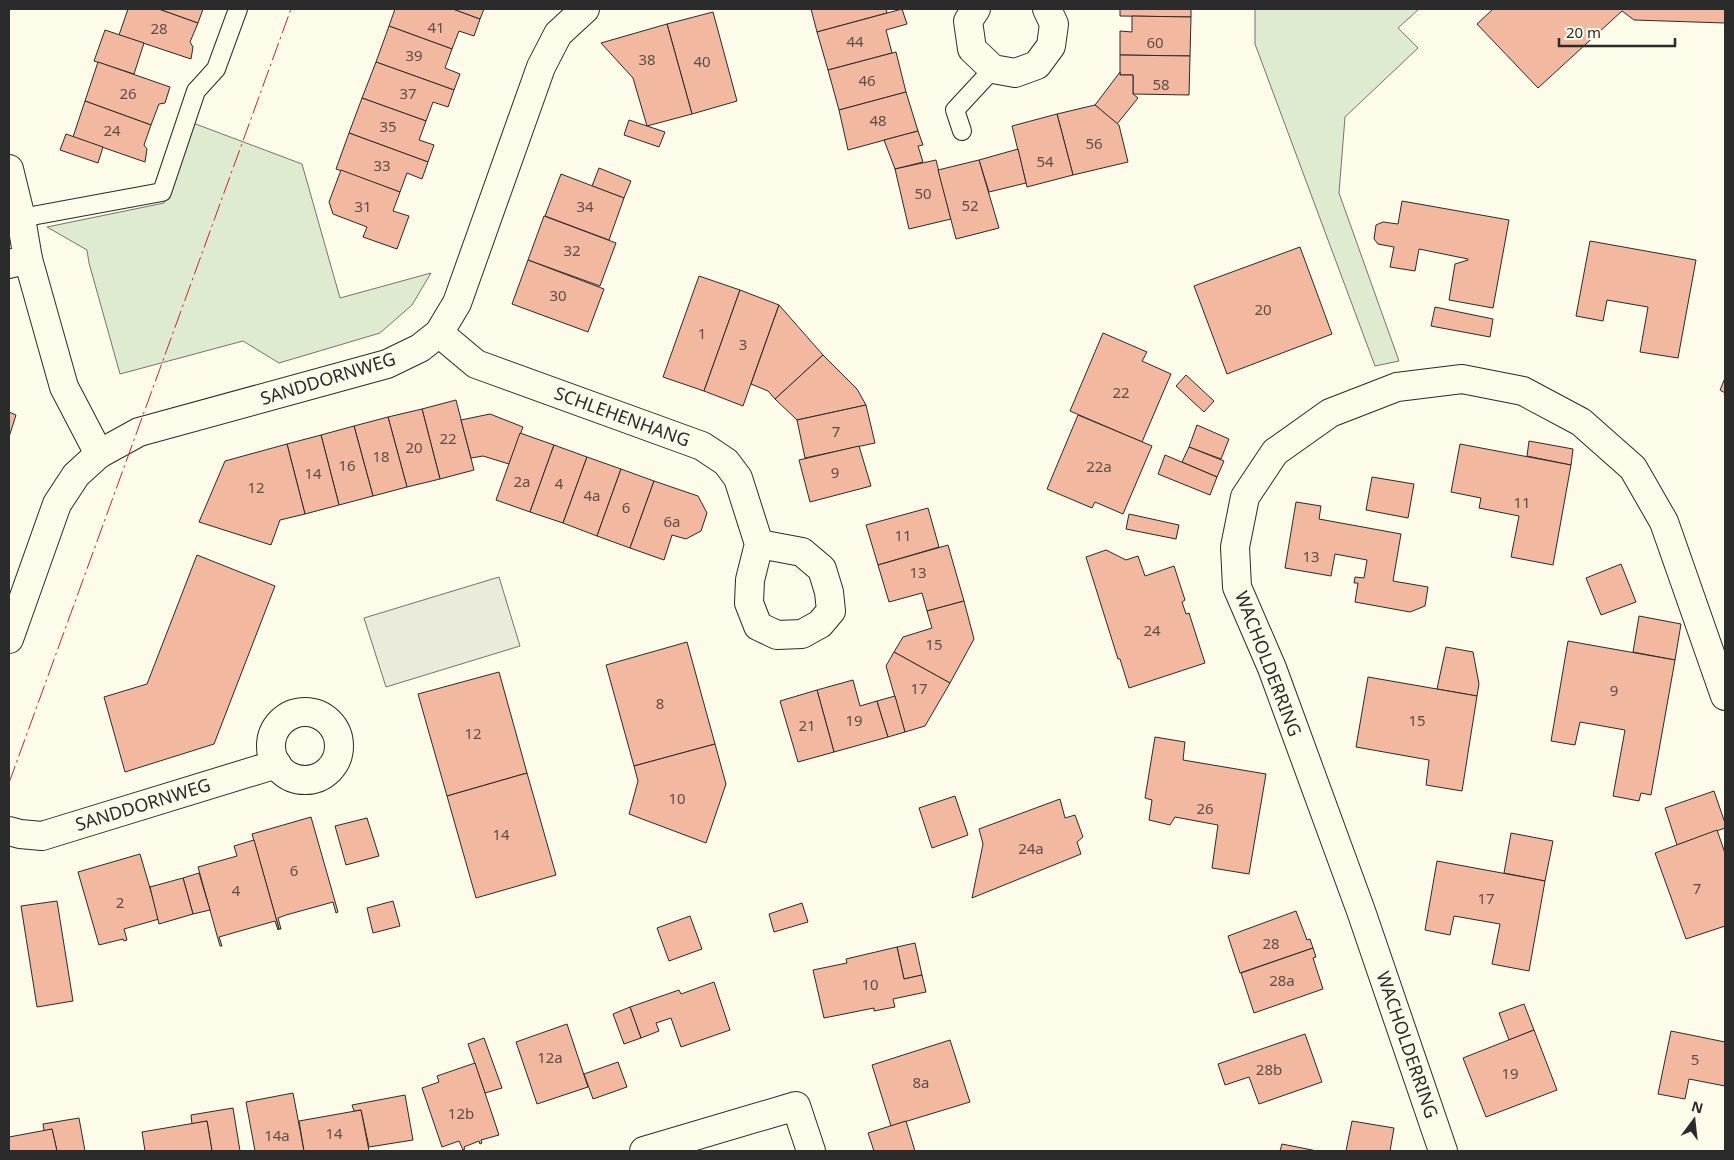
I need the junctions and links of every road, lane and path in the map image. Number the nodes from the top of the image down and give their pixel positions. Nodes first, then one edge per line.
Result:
1 (238, 9) edge
2 (586, 9) edge
3 (976, 9) edge
4 (1048, 9) edge
5 (993, 69) junction
6 (962, 131) dead end
7 (9, 169) edge
8 (21, 218) junction
9 (18, 262) edge
10 (439, 333) junction
11 (100, 454) junction
12 (759, 544) dead end
13 (9, 639) edge
14 (1725, 696) edge
15 (277, 764) dead end
16 (9, 831) edge
17 (644, 1151) edge
18 (812, 1151) edge
19 (1443, 1151) edge

1 - 8 lane
2 - 10 street, SANDDORNWEG
3 - 5 street
4 - 5 street
5 - 6 lane
7 - 8 street
8 - 9 street
9 - 11 street
10 - 11 street, SANDDORNWEG
10 - 12 street, SCHLEHENHANG
11 - 13 street, SANDDORNWEG
14 - 19 street, WACHOLDERRING
15 - 16 street, SANDDORNWEG
17 - 18 street

